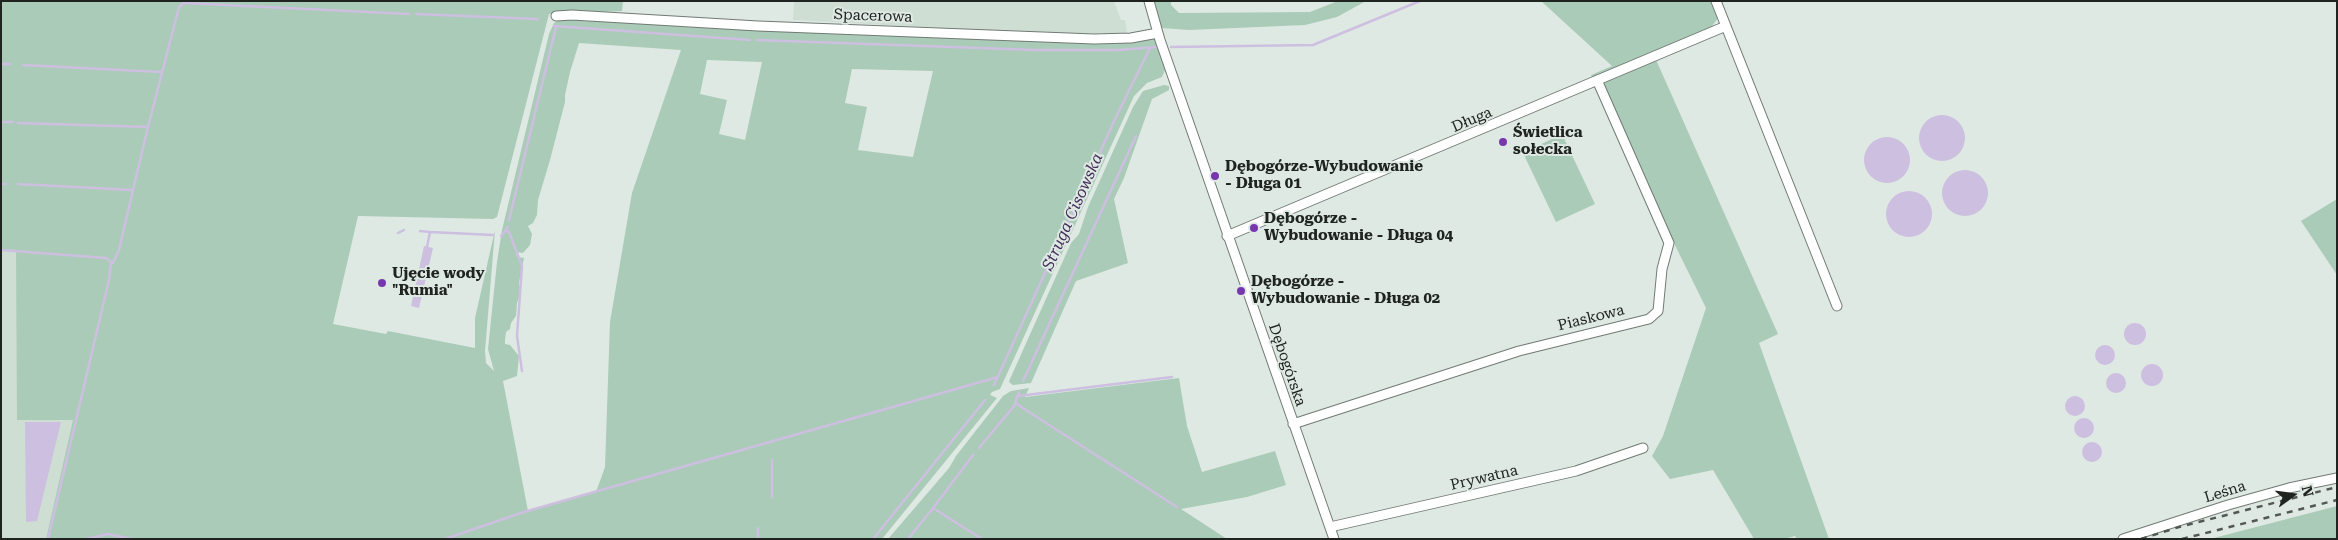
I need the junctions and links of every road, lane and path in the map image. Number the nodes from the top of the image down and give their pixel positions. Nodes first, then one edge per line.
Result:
1 (1149, 1) edge
2 (1716, 1) edge
3 (556, 16) dead end
4 (1726, 26) junction
5 (1158, 33) junction
6 (1598, 80) junction
7 (1228, 236) junction
8 (1837, 306) dead end
9 (1293, 424) junction
10 (1644, 448) dead end
11 (2337, 478) edge
12 (1330, 527) junction
13 (1334, 539) edge
14 (2123, 539) edge

1 - 5 street, Dębogórska
2 - 4 street
3 - 5 street, Spacerowa
4 - 6 street, Długa
4 - 8 street
5 - 7 street, Dębogórska
6 - 7 street, Długa
6 - 9 street, Piaskowa
7 - 9 street, Dębogórska
9 - 12 street, Dębogórska
10 - 12 street, Prywatna
11 - 14 street, Leśna
12 - 13 street, Dębogórska

